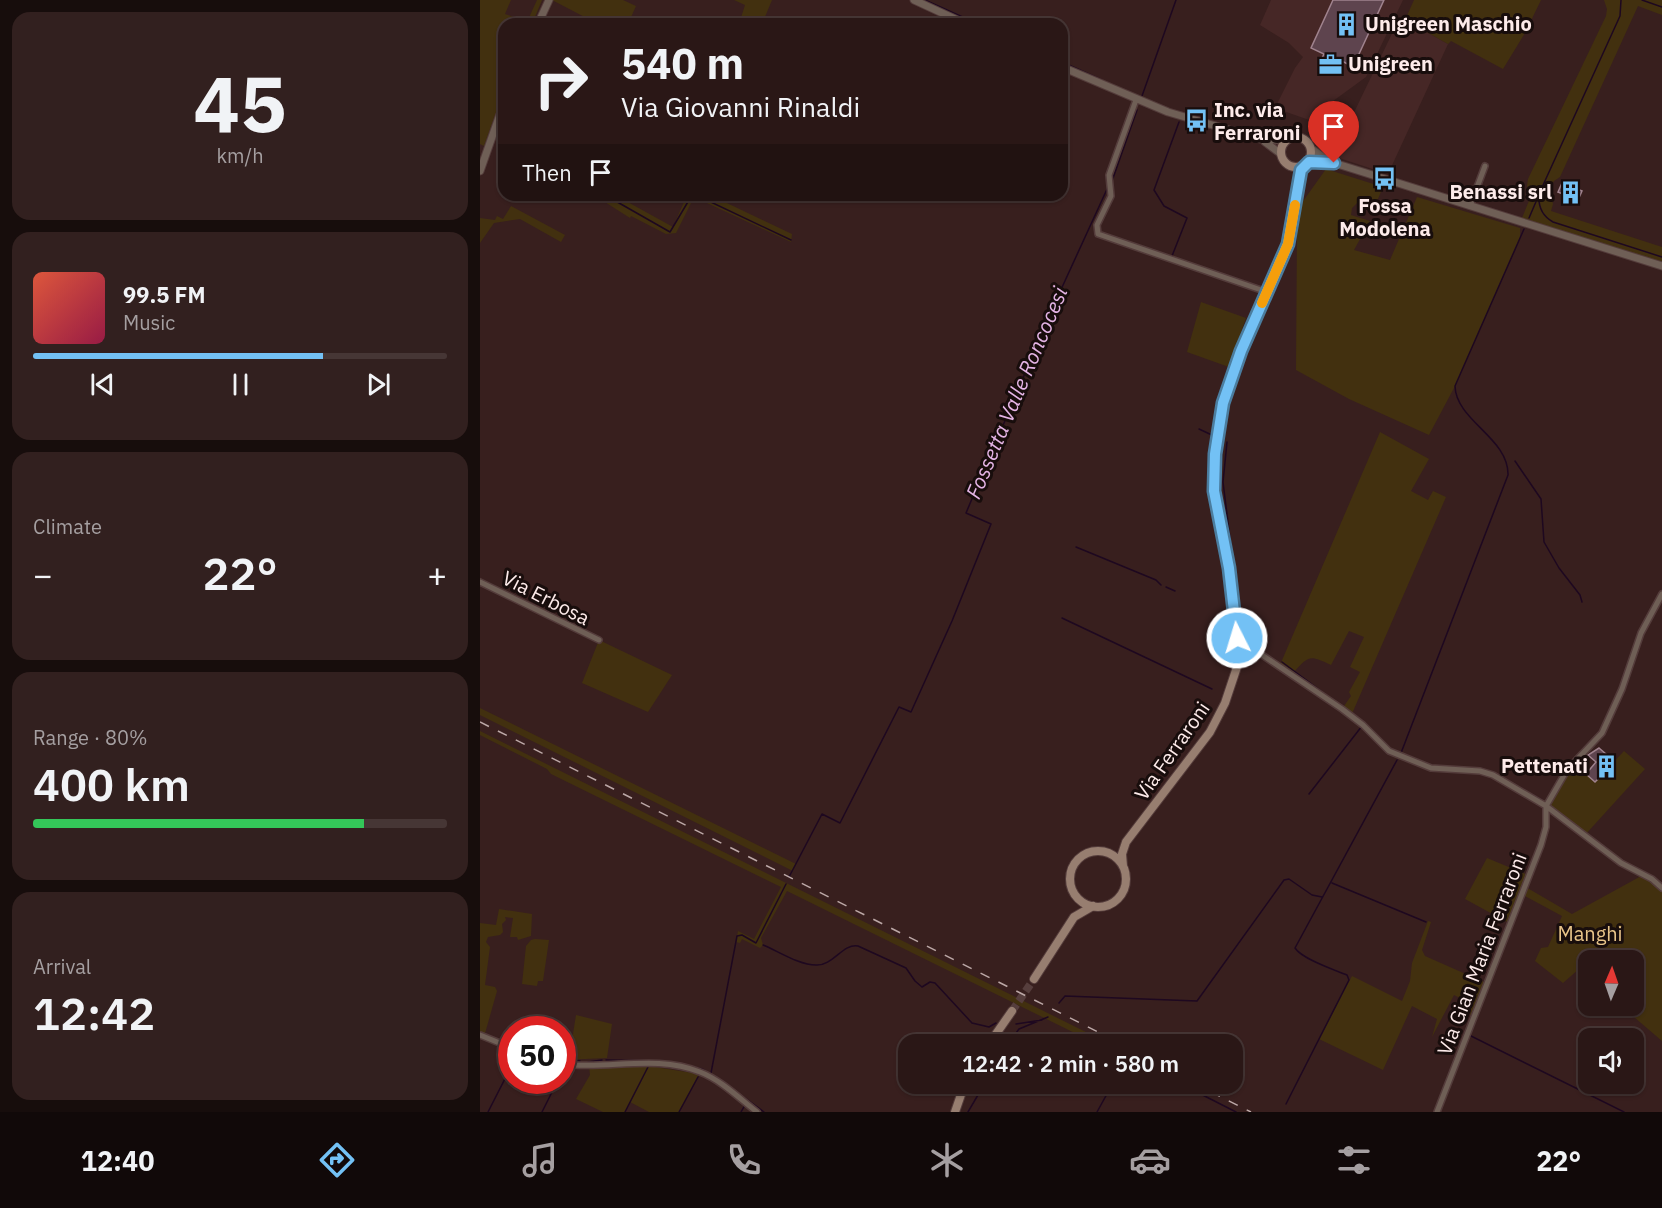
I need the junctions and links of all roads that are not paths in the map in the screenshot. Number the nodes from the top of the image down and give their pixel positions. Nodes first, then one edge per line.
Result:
1 (549, 0) edge
2 (914, 0) edge
3 (541, 18) edge
4 (953, 18) edge
5 (1068, 70) edge
6 (1136, 100) junction
7 (498, 120) edge
8 (1260, 139) junction
9 (1286, 140) junction
10 (1312, 149) junction
11 (1281, 154) junction
12 (1334, 163) junction
13 (1306, 164) junction
14 (1288, 165) junction
15 (1485, 166) dead end
16 (480, 171) edge
17 (1297, 187) junction
18 (1470, 206) junction
19 (1662, 266) edge
20 (1267, 292) junction
21 (480, 582) edge
22 (1662, 594) edge
23 (1237, 638) junction
24 (599, 640) dead end
25 (1546, 806) junction
26 (1126, 842) junction
27 (1108, 853) junction
28 (1123, 866) junction
29 (1662, 888) edge
30 (1076, 896) junction
31 (1093, 906) junction
32 (1074, 917) junction
33 (1034, 979) tunnel mouth
34 (1012, 1011) tunnel mouth
35 (996, 1034) edge
36 (480, 1035) edge
37 (498, 1042) edge
38 (576, 1064) edge
39 (961, 1094) edge
40 (757, 1112) edge
41 (955, 1112) edge
42 (1437, 1112) edge

1 - 3 street
2 - 4 street
5 - 6 street
6 - 8 street
6 - 20 street
7 - 16 street
8 - 9 street
8 - 11 street
9 - 10 main road
9 - 11 main road
10 - 12 street
10 - 13 main road
11 - 14 main road
12 - 13 street
12 - 18 street
13 - 14 main road
13 - 17 main road, Via Ferraroni
14 - 17 main road
15 - 18 street
17 - 20 main road, Via Ferraroni
18 - 19 street
20 - 23 main road, Via Ferraroni
21 - 24 street, Via Erbosa
22 - 25 street, Via Gian Maria Ferraroni
23 - 25 street
23 - 26 main road, Via Ferraroni
25 - 29 street
25 - 42 street, Via Gian Maria Ferraroni
26 - 27 main road, Via Ferraroni
26 - 28 main road
27 - 28 main road
27 - 30 main road
28 - 31 main road
30 - 31 main road
30 - 32 main road
31 - 32 main road
32 - 33 main road
34 - 35 main road
36 - 37 street
38 - 40 street
39 - 41 main road

